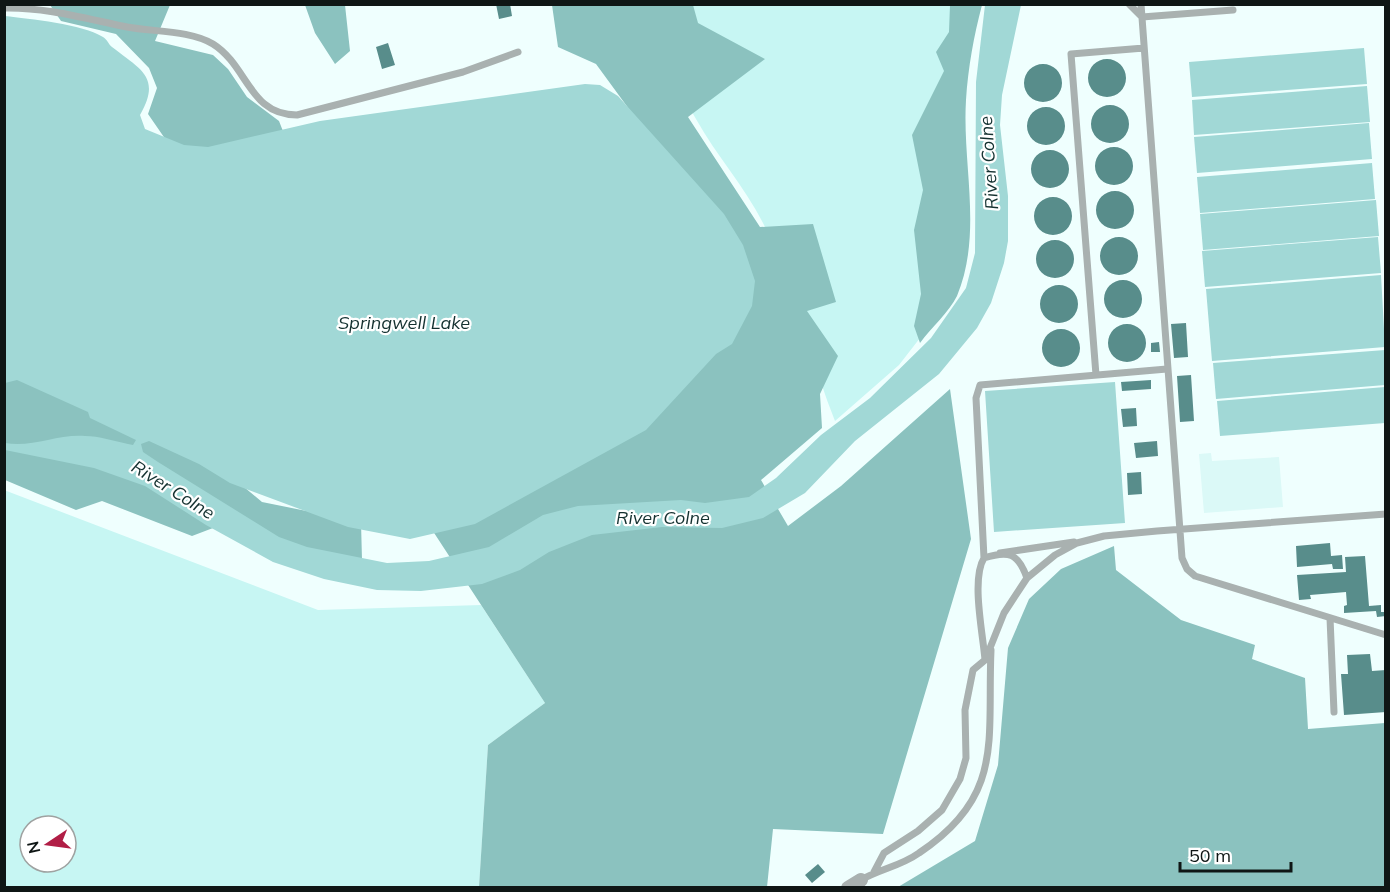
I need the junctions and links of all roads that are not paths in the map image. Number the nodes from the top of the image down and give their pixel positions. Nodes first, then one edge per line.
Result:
1 (1129, 4) edge
2 (1141, 4) edge
3 (4, 8) edge
4 (1233, 10) dead end
5 (1142, 17) junction
6 (1144, 48) junction
7 (518, 52) dead end
8 (1167, 369) junction
9 (1096, 375) junction
10 (1386, 514) edge
11 (1179, 530) junction
12 (1089, 539) junction
13 (1000, 553) junction
14 (984, 558) junction
15 (1026, 578) junction
16 (1330, 618) junction
17 (1386, 635) edge
18 (991, 647) junction
19 (985, 660) junction
20 (1334, 712) dead end
21 (874, 872) junction
22 (861, 880) joint
23 (848, 888) edge

1 - 5 lane
2 - 5 lane
3 - 7 lane
4 - 5 lane
5 - 6 lane
6 - 8 lane
6 - 9 lane
8 - 9 lane
8 - 11 lane
9 - 14 lane
10 - 11 lane
11 - 12 lane
11 - 16 lane
12 - 13 lane
12 - 15 lane
13 - 14 lane
13 - 15 lane
14 - 19 lane
15 - 18 lane
16 - 17 lane
16 - 20 lane
18 - 19 lane
18 - 21 lane
19 - 21 lane
21 - 22 lane
22 - 23 street

